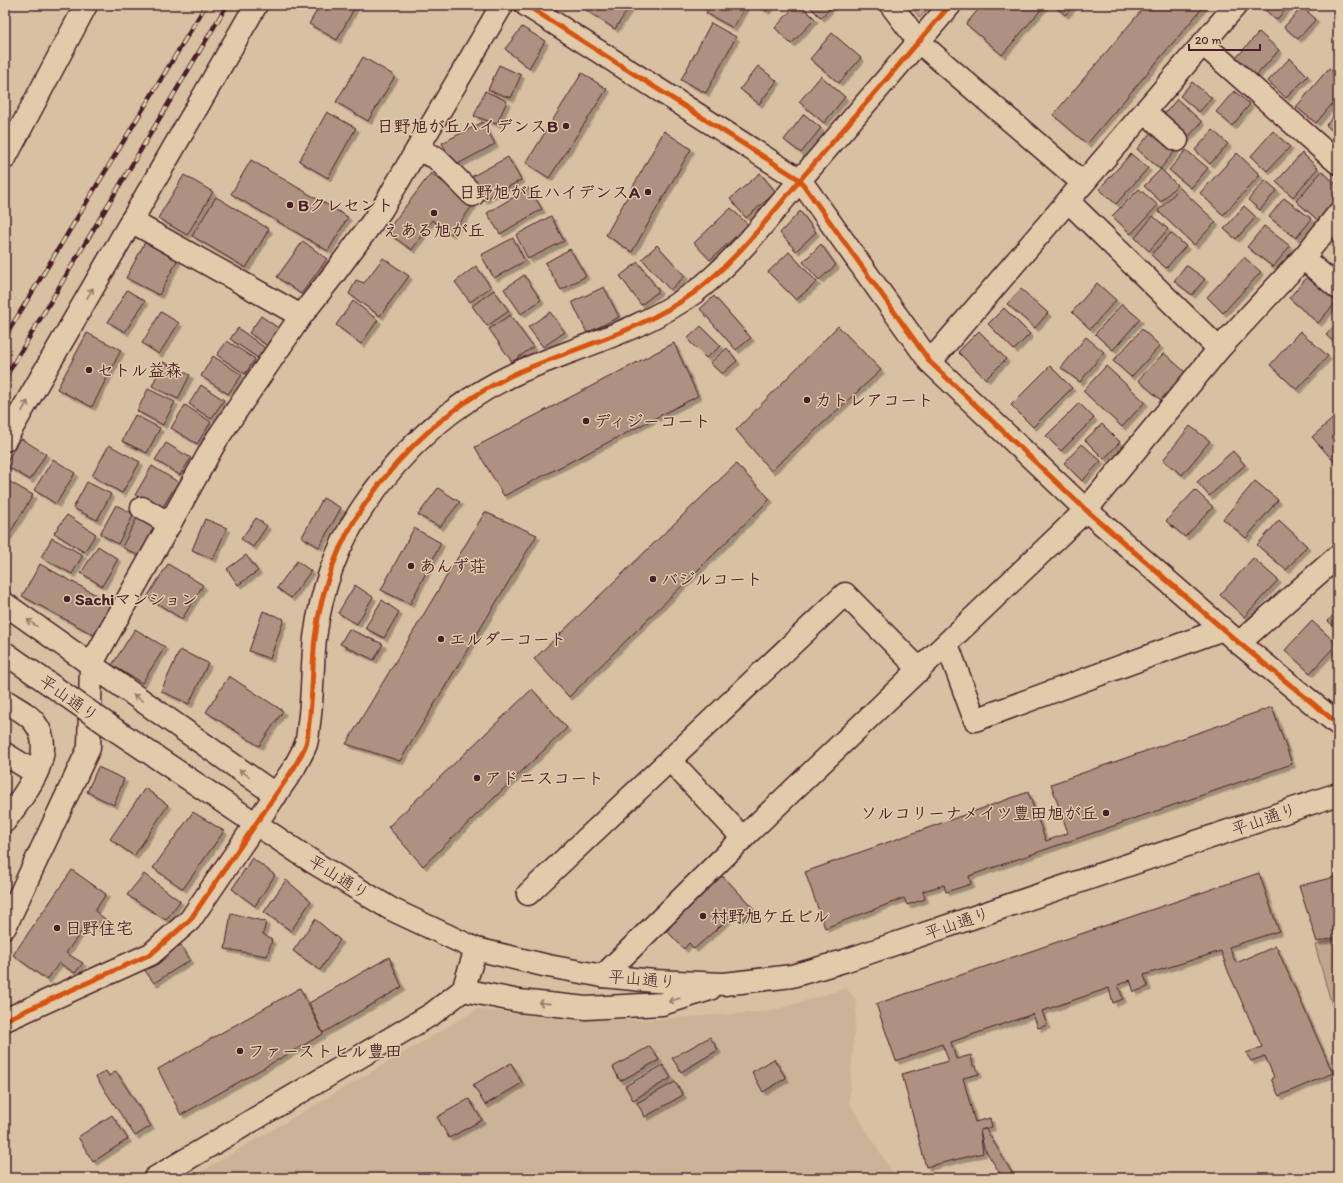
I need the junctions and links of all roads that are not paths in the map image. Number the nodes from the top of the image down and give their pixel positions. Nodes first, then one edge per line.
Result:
1 (86, 5) edge
2 (256, 5) edge
3 (502, 5) edge
4 (526, 5) edge
5 (891, 5) edge
6 (950, 5) edge
7 (1236, 5) edge
8 (919, 42) junction
9 (1203, 44) junction
10 (1144, 112) junction
11 (13, 124) edge
12 (1177, 140) dead end
13 (417, 150) junction
14 (5, 158) edge
15 (1338, 163) edge
16 (800, 180) junction
17 (1083, 183) junction
18 (473, 195) dead end
19 (1068, 201) junction
20 (1338, 214) edge
21 (132, 221) junction
22 (1303, 258) junction
23 (1338, 288) edge
24 (301, 316) junction
25 (1219, 349) junction
26 (930, 362) junction
27 (5, 440) edge
28 (142, 508) dead end
29 (1086, 510) junction
30 (170, 524) junction
31 (1338, 556) edge
32 (5, 604) edge
33 (1223, 629) junction
34 (1239, 643) junction
35 (947, 644) junction
36 (5, 653) edge
37 (91, 665) junction
38 (920, 670) junction
39 (5, 701) edge
40 (1338, 724) edge
41 (5, 754) edge
42 (671, 761) junction
43 (36, 773) junction
44 (1338, 794) edge
45 (276, 795) junction
46 (5, 821) edge
47 (257, 824) junction
48 (743, 838) junction
49 (528, 894) dead end
50 (5, 927) edge
51 (476, 949) junction
52 (603, 976) junction
53 (724, 984) junction
54 (463, 990) junction
55 (5, 1020) edge
56 (155, 1178) edge

1 - 11 street
2 - 21 street
3 - 13 street
4 - 16 street
5 - 8 street
6 - 8 street
7 - 9 street
8 - 16 street
8 - 17 street
9 - 10 street
9 - 15 street
10 - 12 street
10 - 17 street
11 - 14 street
13 - 18 street
13 - 24 street
16 - 26 street
16 - 45 street
17 - 19 street
19 - 25 street
19 - 26 street
20 - 22 street
21 - 24 street
27 -> 21 street
22 - 23 street
22 - 25 street
24 - 30 street
25 - 29 street
26 - 29 street
28 - 30 street
29 - 33 street
29 - 35 street
30 - 37 street
31 - 34 street
37 -> 32 street
33 - 34 street
33 - 35 street
34 - 40 street
35 - 38 street
36 - 47 street, 平山通り, bridge
45 -> 37 street
37 - 50 street
38 - 42 street
38 - 48 street
39 - 43 street
41 - 43 street
42 - 48 street
42 - 49 street
43 - 46 street
44 - 53 street, 平山通り
45 - 47 street
47 - 51 street, 平山通り
47 - 55 street
48 - 52 street
51 - 52 street, 平山通り
51 - 54 street
52 - 53 street, 平山通り
53 -> 54 street
54 - 56 street

